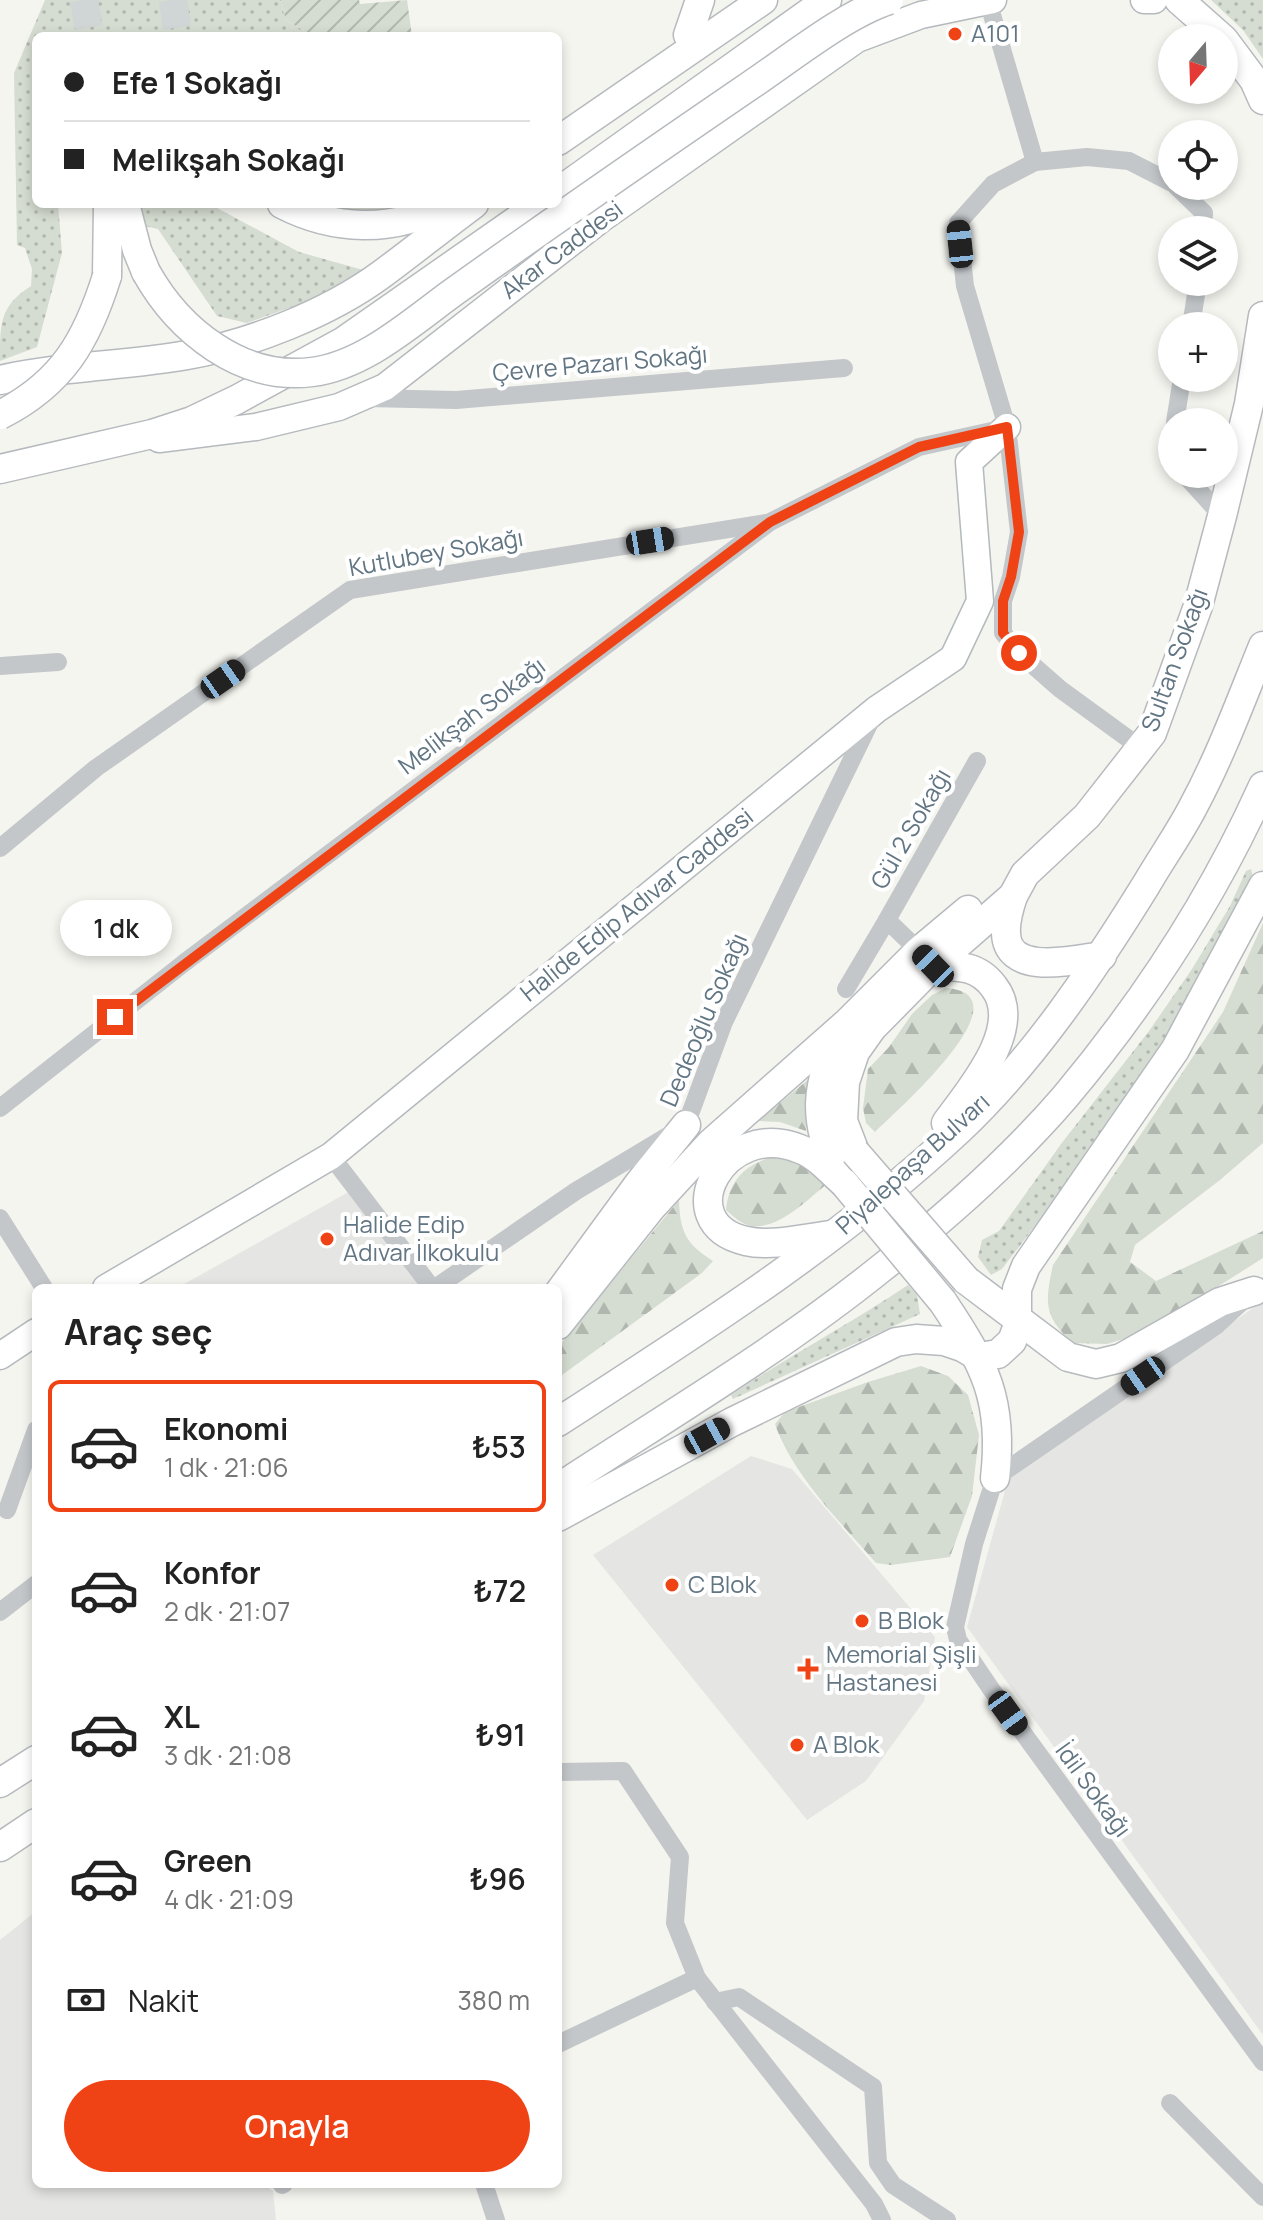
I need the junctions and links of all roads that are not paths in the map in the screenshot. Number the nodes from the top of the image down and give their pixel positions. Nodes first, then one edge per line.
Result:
1 (700, 0) edge
2 (740, 0) edge
3 (763, 0) edge
4 (827, 0) edge
5 (889, 0) edge
6 (990, 0) edge
7 (1144, 0) edge
8 (1154, 0) edge
9 (1179, 0) edge
10 (1206, 24) edge
11 (688, 35) junction
12 (1238, 59) edge
13 (635, 87) junction
14 (1263, 100) edge
15 (562, 138) edge
16 (1035, 162) junction
17 (1158, 176) edge
18 (562, 189) edge
19 (1191, 200) edge
20 (108, 208) edge
21 (126, 208) edge
22 (293, 208) edge
23 (434, 208) edge
24 (469, 208) edge
25 (534, 208) edge
26 (1204, 216) edge
27 (1263, 316) edge
28 (1263, 365) edge
29 (844, 368) dead end
30 (0, 380) edge
31 (360, 398) junction
32 (1249, 404) junction
33 (0, 415) edge
34 (1007, 427) junction
35 (116, 443) junction
36 (0, 469) edge
37 (1197, 488) edge
38 (1222, 516) junction
39 (770, 522) junction
40 (1263, 646) edge
41 (58, 662) dead end
42 (0, 666) edge
43 (877, 709) junction
44 (1141, 748) junction
45 (977, 761) dead end
46 (1263, 786) edge
47 (1263, 822) edge
48 (0, 848) edge
49 (1228, 854) junction
50 (1019, 885) junction
51 (1263, 886) edge
52 (887, 920) junction
53 (1102, 956) junction
54 (926, 959) junction
55 (846, 989) dead end
56 (848, 1022) junction
57 (0, 1108) edge
58 (686, 1125) junction
59 (331, 1156) junction
60 (919, 1164) junction
61 (844, 1183) junction
62 (0, 1218) edge
63 (833, 1235) junction
64 (41, 1284) edge
65 (113, 1284) edge
66 (431, 1284) edge
67 (440, 1284) edge
68 (1258, 1288) edge
69 (562, 1289) edge
70 (1018, 1319) junction
71 (562, 1320) edge
72 (32, 1335) edge
73 (0, 1356) edge
74 (979, 1357) junction
75 (562, 1419) edge
76 (32, 1441) edge
77 (995, 1478) junction
78 (562, 1485) edge
79 (7, 1510) dead end
80 (562, 1515) edge
81 (32, 1587) edge
82 (0, 1612) edge
83 (32, 1763) edge
84 (562, 1772) edge
85 (0, 1783) edge
86 (32, 1826) edge
87 (0, 1847) edge
88 (697, 1978) junction
89 (715, 2002) junction
90 (562, 2042) edge
91 (1263, 2062) edge
92 (1170, 2103) dead end
93 (485, 2188) edge
94 (1263, 2197) edge
95 (496, 2220) edge
96 (882, 2220) edge
97 (947, 2220) edge

1 - 11 main road
2 - 11 main road
3 - 13 main road
4 - 18 main road, Akar Caddesi
5 - 21 main road, bridge
6 - 16 street
6 - 31 street, Akar Caddesi
7 - 8 street
9 - 10 main road
11 - 13 main road
12 - 14 main road
13 - 15 main road
16 - 17 street
16 - 34 street
19 - 26 street
20 - 33 main road, bridge
22 - 23 main road
24 - 30 main road
25 - 35 main road, Akar Caddesi
27 - 32 main road
28 - 32 main road
29 - 31 street, Çevre Pazarı Sokağı
31 - 35 street, Akar Caddesi
32 - 38 main road, Sultan Sokağı
34 - 39 street, Melikşah Sokağı
34 - 43 street, Halide Edip Adıvar Caddesi
34 - 44 street
35 - 36 main road, Akar Caddesi
37 - 38 street
38 - 44 main road, Sultan Sokağı
39 - 48 street, Kutlubey Sokağı
39 - 57 street, Melikşah Sokağı
40 - 53 main road, Piyalepaşa Bulvarı
41 - 42 street
43 - 58 street, Dedeoğlu Sokağı
43 - 59 street, Halide Edip Adıvar Caddesi
44 - 50 main road, Sultan Sokağı
45 - 52 street, Gül 2 Sokağı
46 - 49 main road
47 - 49 main road
49 - 78 main road
50 - 53 main road
50 - 54 main road, Sultan Sokağı
51 - 70 main road
52 - 54 street, Gül 2 Sokağı
52 - 55 street, Gül 2 Sokağı
53 - 60 main road, Piyalepaşa Bulvarı
54 - 56 main road, Sultan Sokağı
54 - 60 main road
54 - 70 main road, bridge
56 - 61 main road
56 - 71 main road
58 - 67 street, Dedeoğlu Sokağı
58 - 69 main road
59 - 65 street, Halide Edip Adıvar Caddesi
59 - 66 street, Dedeoğlu Sokağı
60 - 63 main road, Piyalepaşa Bulvarı
61 - 63 main road
61 - 74 main road, bridge
62 - 64 street
63 - 75 main road, Piyalepaşa Bulvarı
68 - 70 main road
68 - 77 street
70 - 74 main road
72 - 73 street
74 - 77 main road
74 - 80 main road
76 - 79 street
77 - 91 street, İdil Sokağı
81 - 82 street
83 - 85 main road
84 - 88 street
86 - 87 main road
88 - 89 street
88 - 90 street
89 - 96 street
89 - 97 street
92 - 94 street
93 - 95 street

